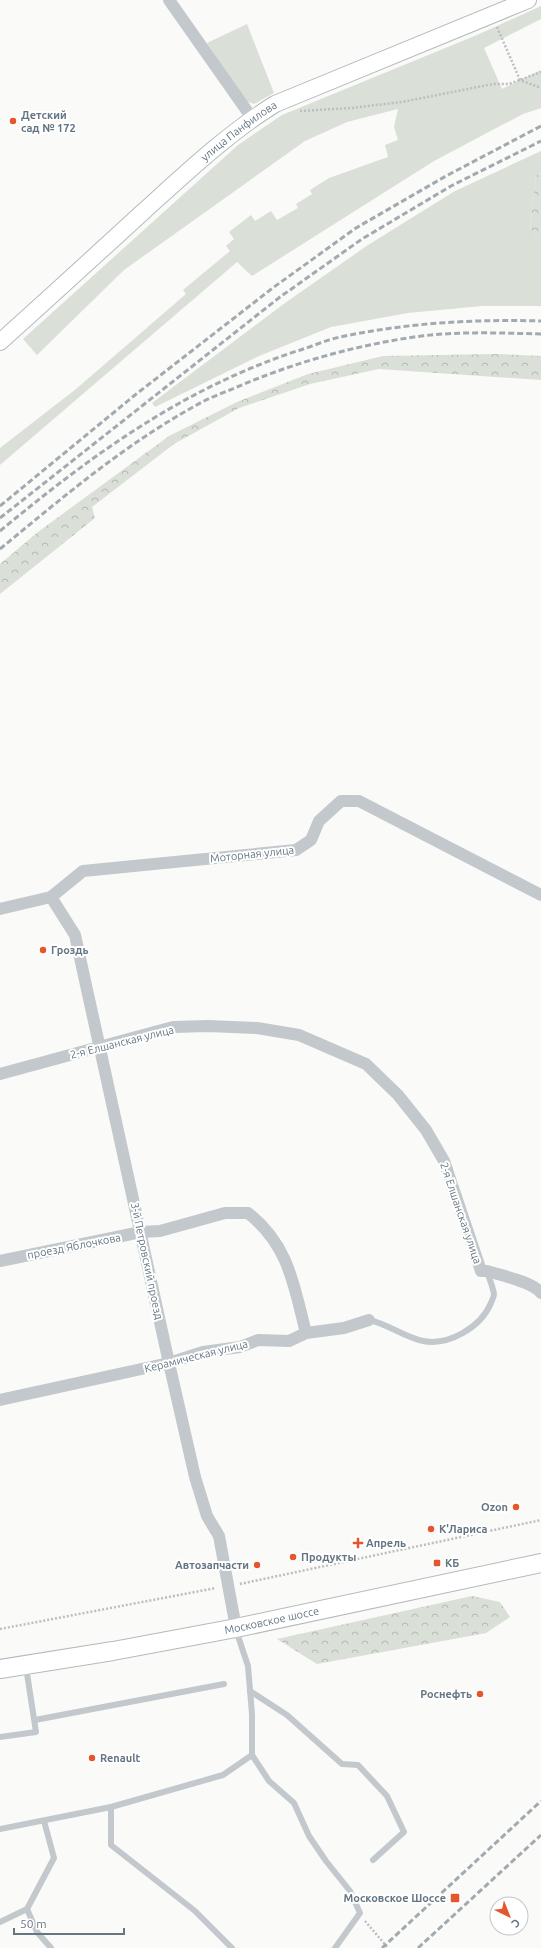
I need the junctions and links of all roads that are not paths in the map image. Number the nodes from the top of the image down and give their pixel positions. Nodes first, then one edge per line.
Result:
1 (170, 0) edge
2 (528, 0) edge
3 (252, 118) junction
4 (0, 342) edge
5 (541, 895) edge
6 (51, 897) junction
7 (0, 909) edge
8 (101, 1047) junction
9 (0, 1074) edge
10 (141, 1232) junction
11 (0, 1261) edge
12 (486, 1271) junction
13 (541, 1294) edge
14 (369, 1320) joint
15 (306, 1333) junction
16 (169, 1363) junction
17 (0, 1400) edge
18 (541, 1563) edge
19 (236, 1628) junction
20 (25, 1665) junction
21 (0, 1669) edge
22 (224, 1684) dead end
23 (250, 1691) junction
24 (35, 1720) junction
25 (0, 1737) edge
26 (252, 1755) junction
27 (111, 1807) junction
28 (44, 1821) junction
29 (0, 1829) edge
30 (373, 1860) dead end
31 (27, 1909) junction
32 (0, 1922) edge
33 (51, 1948) edge
34 (232, 1948) edge
35 (335, 1948) edge

1 - 3 street
2 - 3 main road, улица Панфилова
3 - 4 main road, улица Панфилова
5 - 6 street, Моторная улица
6 - 7 street, Моторная улица
6 - 8 street, 3-й Петровский проезд
8 - 9 street, 2-я Елшанская улица
8 - 10 street, 3-й Петровский проезд
8 - 12 street, 2-я Елшанская улица
10 - 11 street, проезд Яблочкова
10 - 15 street, проезд Яблочкова
10 - 16 street, 3-й Петровский проезд
12 - 13 street, 2-я Елшанская улица
12 - 14 lane
14 - 15 street, Керамическая улица
15 - 16 street, Керамическая улица
16 - 17 street, Керамическая улица
16 - 19 street, 3-й Петровский проезд
18 - 19 main road, Московское шоссе
19 - 20 main road, Московское шоссе
19 - 23 lane
20 - 21 main road, Московское шоссе
20 - 24 lane
22 - 24 lane
23 - 26 lane
23 - 30 lane
24 - 25 lane
26 - 27 lane
26 - 35 lane
27 - 28 lane
27 - 34 lane
28 - 29 lane
28 - 31 lane
31 - 32 lane
31 - 33 lane

